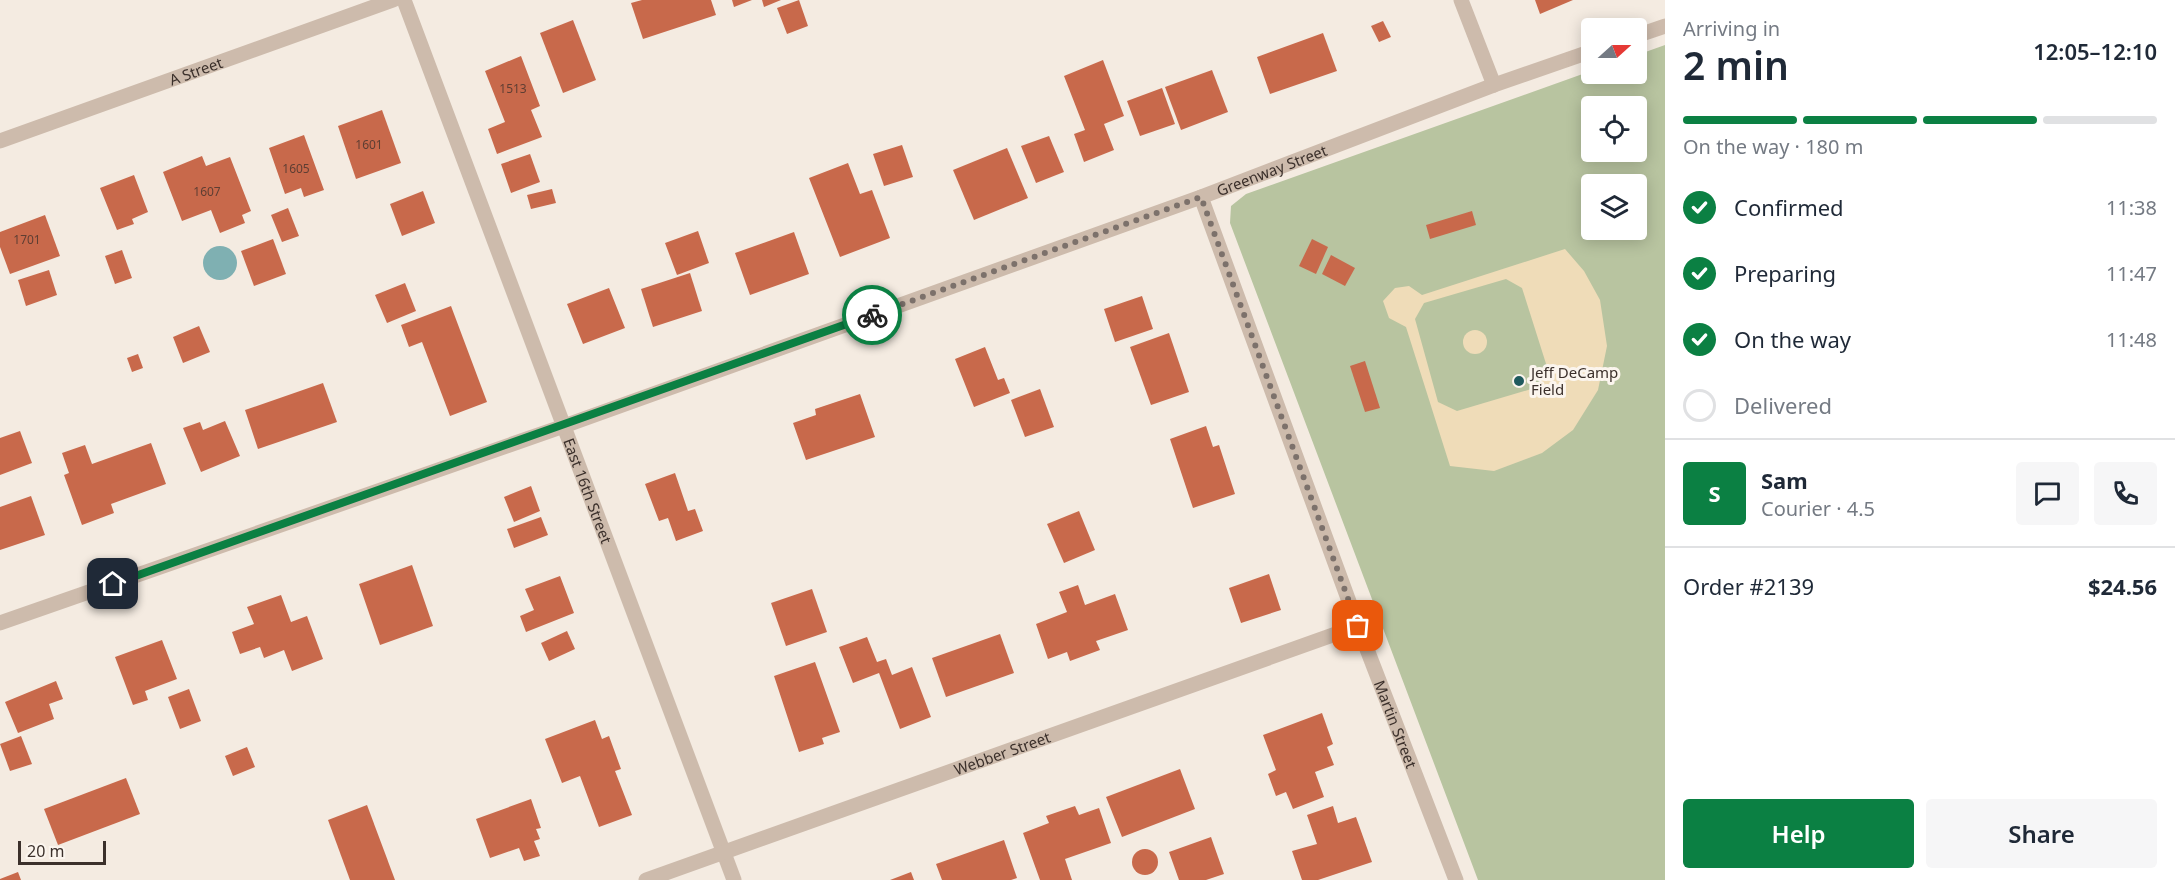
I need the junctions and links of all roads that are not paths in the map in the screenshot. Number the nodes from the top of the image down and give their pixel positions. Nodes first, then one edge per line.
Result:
1 (393, 0) edge
2 (404, 0) edge
3 (1461, 0) edge
4 (1665, 26) edge
5 (1647, 32) edge
6 (1581, 55) edge
7 (1494, 85) junction
8 (0, 141) edge
9 (1201, 197) junction
10 (564, 426) junction
11 (0, 623) edge
12 (1358, 626) junction
13 (723, 853) junction
14 (646, 880) edge
15 (734, 880) edge
16 (1456, 880) edge

1 - 8 street, A Street
2 - 10 street, East 16th Street
3 - 7 street
4 - 5 street
6 - 7 street, Greenway Street
7 - 9 street, Greenway Street
9 - 10 street, Greenway Street
9 - 12 street, Martin Street
10 - 11 street, Greenway Street
10 - 13 street, East 16th Street
12 - 13 street, Webber Street
12 - 16 street, Martin Street
13 - 14 street, Webber Street
13 - 15 street, East 16th Street

